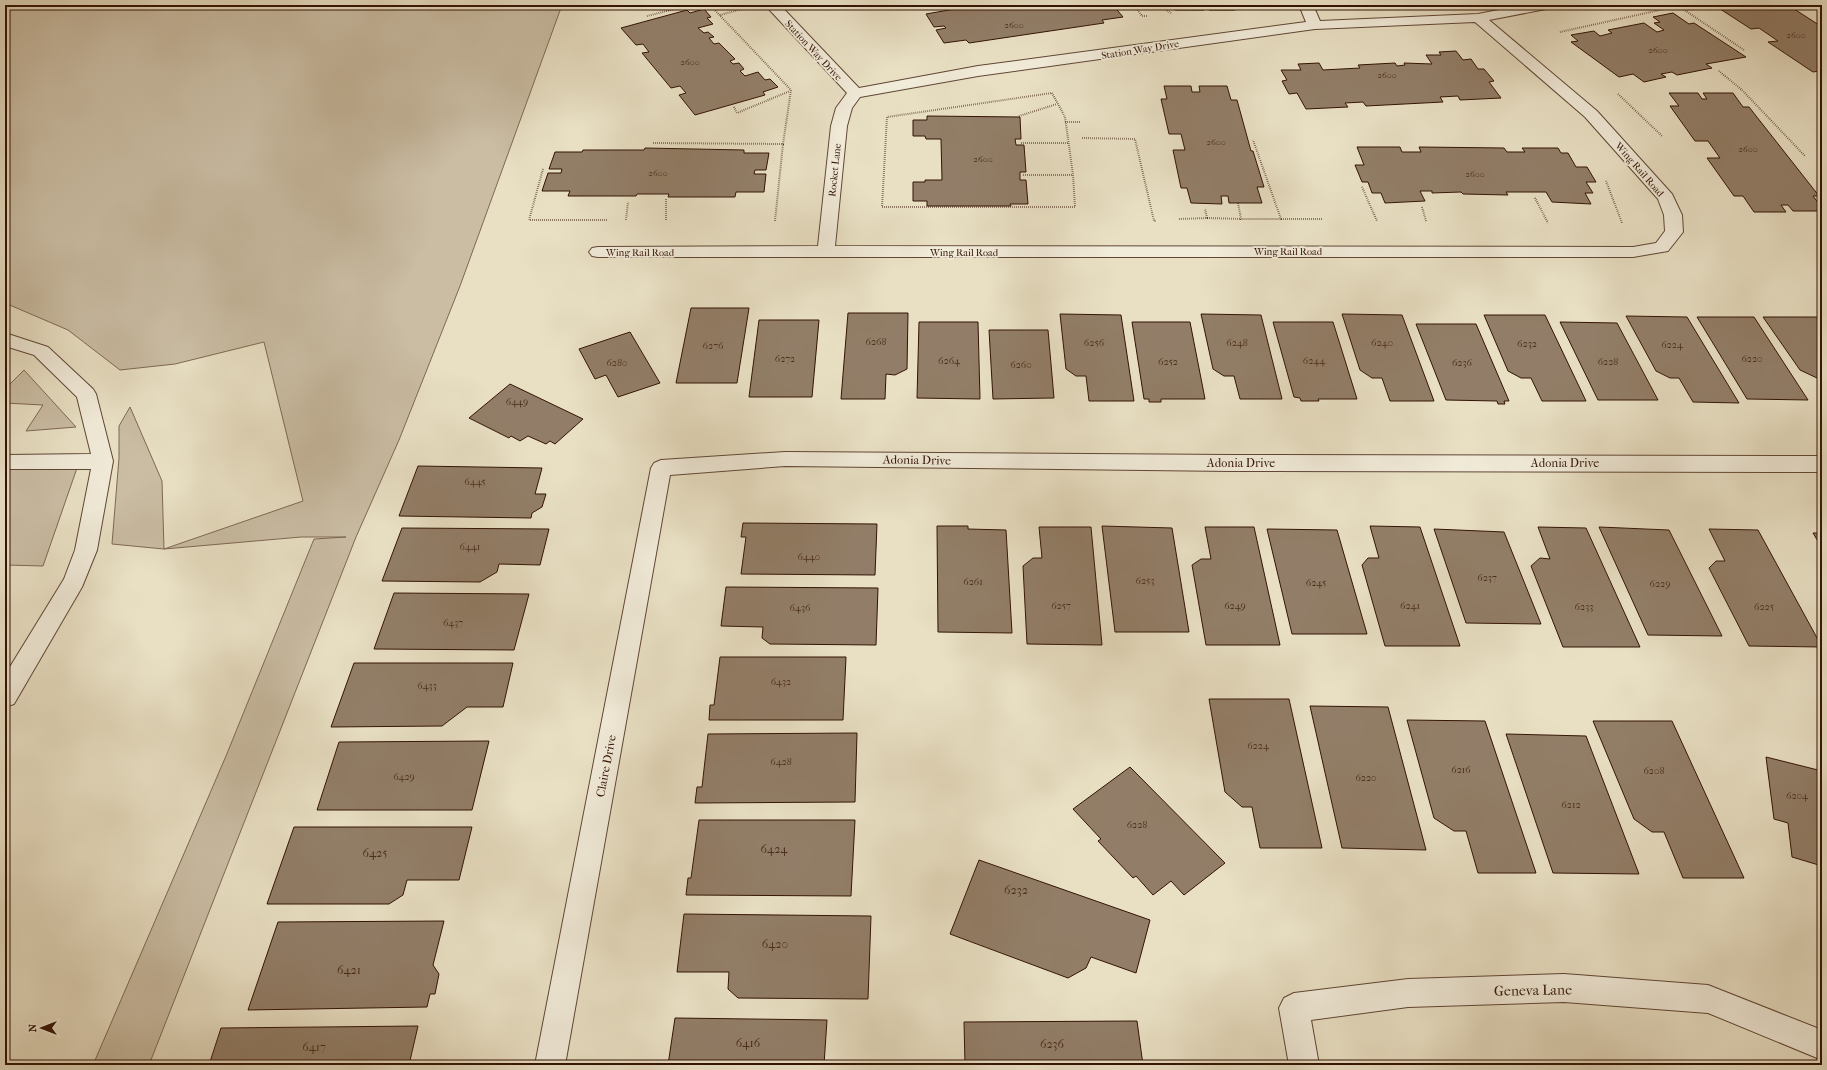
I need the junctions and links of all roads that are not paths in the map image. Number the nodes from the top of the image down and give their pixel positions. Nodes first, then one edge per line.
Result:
1 (772, 5) edge
2 (1306, 5) edge
3 (1546, 5) edge
4 (1478, 18) junction
5 (1315, 25) junction
6 (855, 93) junction
7 (826, 251) junction
8 (598, 252) dead end
9 (5, 339) edge
10 (103, 461) junction
11 (5, 462) edge
12 (1822, 464) edge
13 (661, 468) joint
14 (5, 697) edge
15 (1822, 1045) edge
16 (550, 1065) edge
17 (1304, 1065) edge

1 - 6 street, Station Way Drive
2 - 5 street
3 - 4 street, Station Way Drive
4 - 5 street, Station Way Drive
4 - 7 street, Wing Rail Road
5 - 6 street, Station Way Drive
6 - 7 street, Rocket Lane
7 - 8 street, Wing Rail Road
9 - 10 street
10 - 11 street
10 - 14 street
12 - 13 street, Adonia Drive
13 - 16 street, Claire Drive
15 - 17 street, Geneva Lane

